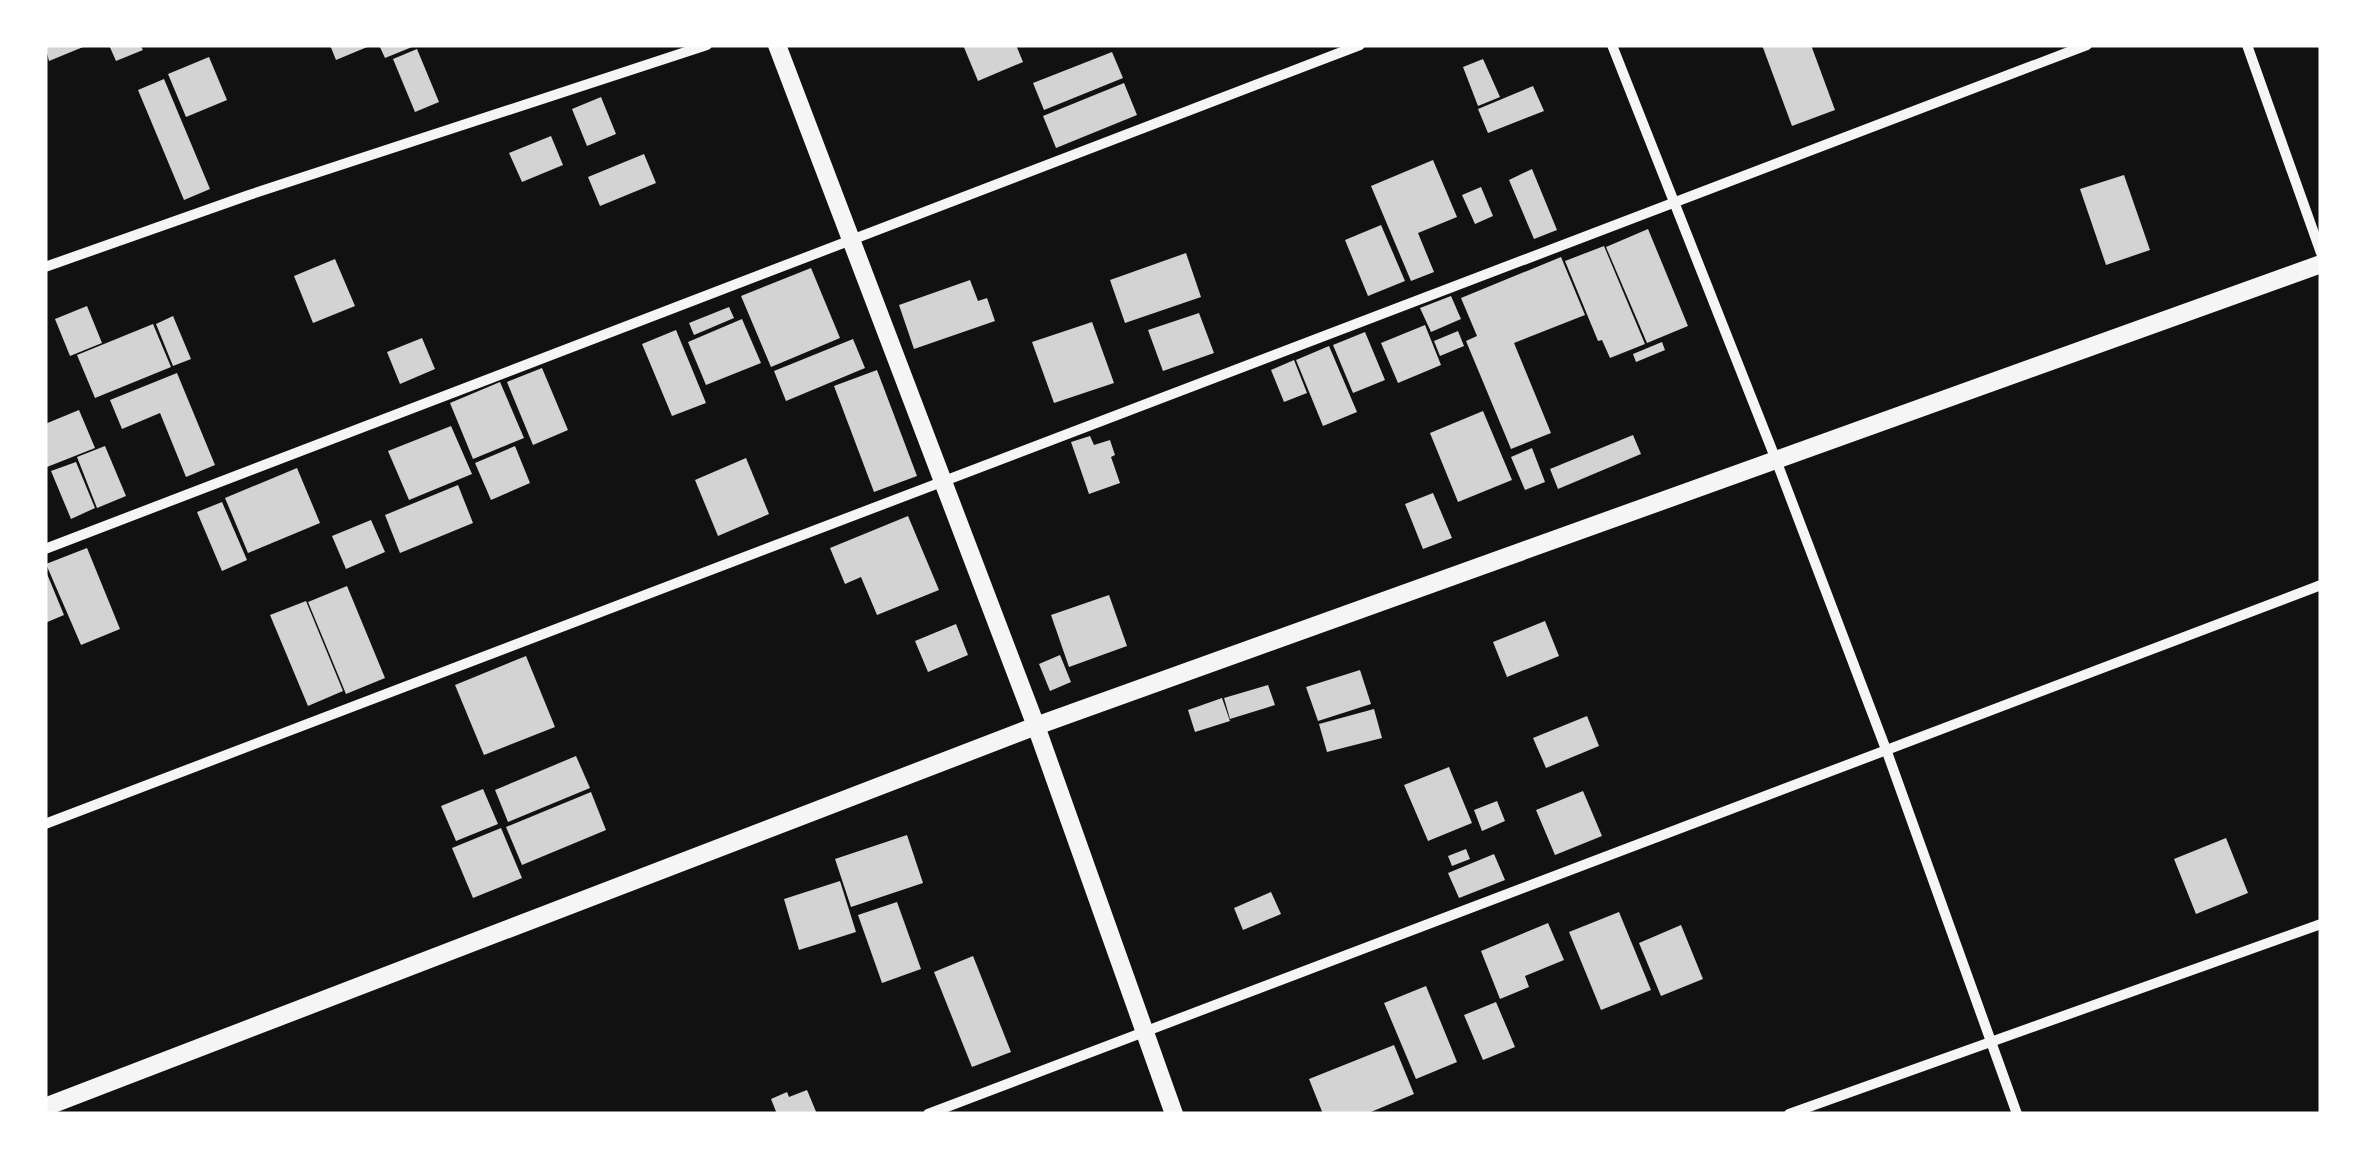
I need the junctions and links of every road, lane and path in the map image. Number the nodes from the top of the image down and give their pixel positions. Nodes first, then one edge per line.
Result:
1 (707, 45) edge
2 (777, 45) edge
3 (1360, 45) edge
4 (1612, 45) edge
5 (2087, 45) edge
6 (2247, 45) edge
7 (1674, 201) junction
8 (852, 240) junction
9 (2321, 253) edge
10 (2321, 264) edge
11 (45, 267) edge
12 (1776, 460) junction
13 (944, 482) junction
14 (45, 549) edge
15 (2321, 586) edge
16 (1036, 726) junction
17 (1887, 752) junction
18 (45, 824) edge
19 (2321, 924) edge
20 (1146, 1031) junction
21 (1989, 1042) junction
22 (45, 1108) edge
23 (928, 1114) edge
24 (1174, 1114) edge
25 (1789, 1114) edge
26 (2017, 1114) edge

1 - 11 street
2 - 8 street
3 - 8 street
4 - 7 street
5 - 7 street
6 - 9 street
7 - 12 street
7 - 13 street
8 - 13 street
8 - 14 street
10 - 12 street
12 - 16 street
12 - 17 street
13 - 16 street
13 - 18 street
15 - 17 street
16 - 20 street
16 - 22 street
17 - 20 street
17 - 21 street
19 - 21 street
20 - 23 street
20 - 24 street
21 - 25 street
21 - 26 street

